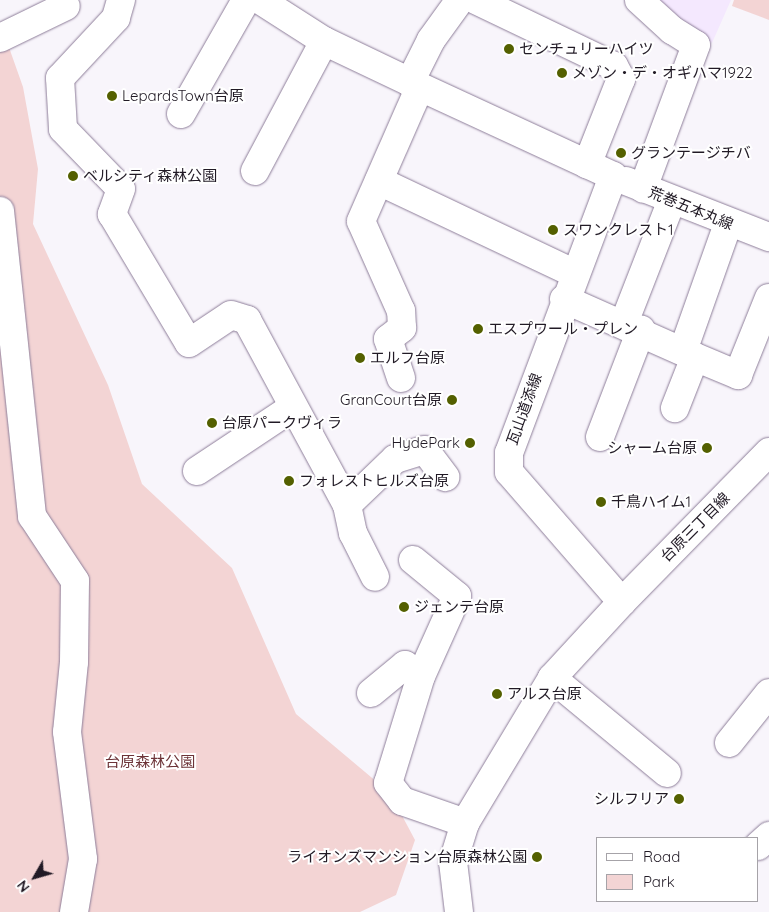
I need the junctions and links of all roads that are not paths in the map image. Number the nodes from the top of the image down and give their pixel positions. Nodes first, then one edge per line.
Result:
1 (121, 0) edge
2 (460, 0) edge
3 (476, 0) edge
4 (639, 0) edge
5 (70, 2) edge
6 (263, 2) edge
7 (0, 38) edge
8 (324, 41) junction
9 (415, 86) junction
10 (181, 114) dead end
11 (587, 165) junction
12 (255, 171) dead end
13 (613, 176) junction
14 (379, 182) junction
15 (643, 188) junction
16 (672, 200) junction
17 (0, 211) edge
18 (728, 224) junction
19 (769, 237) edge
20 (574, 274) junction
21 (769, 298) edge
22 (564, 299) junction
23 (632, 327) junction
24 (690, 352) junction
25 (400, 378) dead end
26 (292, 408) junction
27 (676, 408) dead end
28 (600, 437) dead end
29 (769, 452) edge
30 (196, 471) dead end
31 (445, 477) dead end
32 (347, 506) junction
33 (413, 560) dead end
34 (375, 577) dead end
35 (622, 602) junction
36 (421, 676) junction
37 (552, 678) junction
38 (371, 693) dead end
39 (764, 707) edge
40 (729, 743) dead end
41 (667, 773) dead end
42 (465, 823) junction
43 (769, 836) edge
44 (759, 845) edge
45 (74, 912) edge
46 (459, 912) edge

1 - 26 street
2 - 9 street
3 - 11 street
4 - 15 street
5 - 7 street
6 - 8 street
6 - 10 street
8 - 9 street
8 - 12 street
9 - 11 street
9 - 14 street
11 - 13 street
13 - 15 street, 荒巻五本丸線
13 - 20 street, 瓦山道添線
14 - 20 street
14 - 25 street
15 - 16 street, 荒巻五本丸線
16 - 18 street, 荒巻五本丸線
16 - 23 street
17 - 45 street
18 - 19 street, 荒巻五本丸線
18 - 24 street
20 - 22 street, 瓦山道添線
21 - 24 street
22 - 23 street
22 - 35 street, 瓦山道添線
23 - 24 street
23 - 28 street
24 - 27 street
26 - 30 street
26 - 32 street
29 - 35 street, 台原三丁目線
31 - 32 street
32 - 34 street
33 - 36 street
35 - 37 street
36 - 38 street
36 - 42 street
37 - 41 street
37 - 42 street
39 - 40 street
42 - 46 street
43 - 44 street

